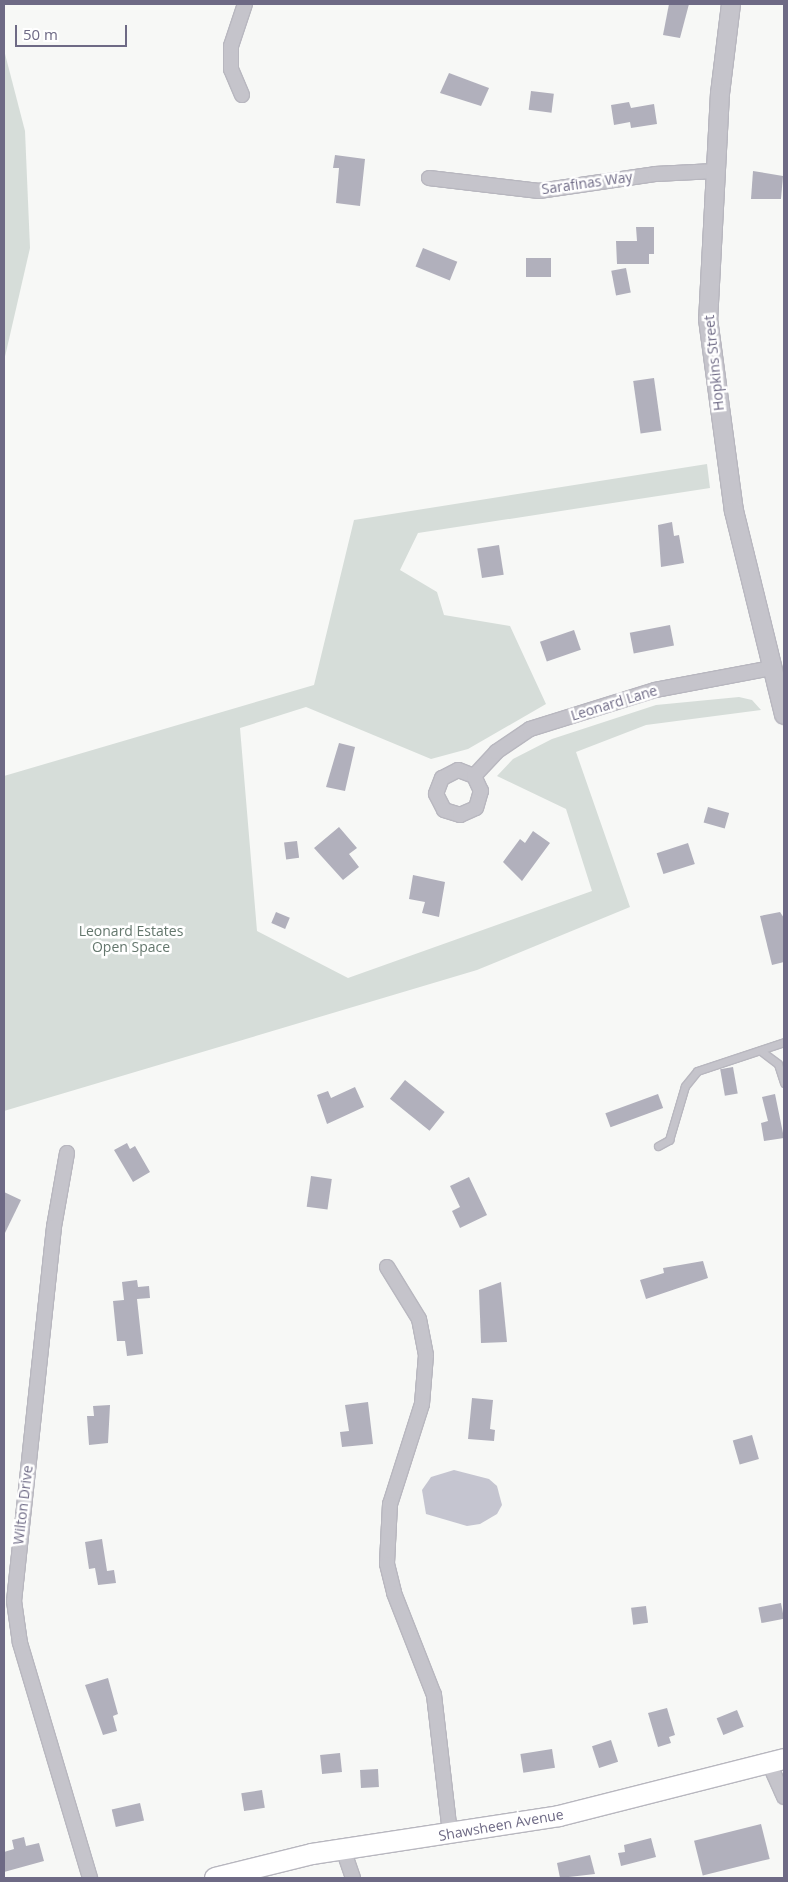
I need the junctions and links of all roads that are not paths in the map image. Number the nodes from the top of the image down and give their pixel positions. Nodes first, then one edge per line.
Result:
1 (245, 4) edge
2 (731, 4) edge
3 (242, 96) dead end
4 (715, 170) junction
5 (429, 178) dead end
6 (771, 668) junction
7 (781, 689) edge
8 (784, 715) edge
9 (474, 776) dead end
10 (784, 1042) edge
11 (761, 1051) junction
12 (784, 1083) edge
13 (658, 1146) dead end
14 (66, 1153) dead end
15 (387, 1266) dead end
16 (777, 1761) edge
17 (784, 1797) edge
18 (450, 1834) junction
19 (343, 1849) junction
20 (90, 1878) edge
21 (215, 1878) edge
22 (353, 1878) edge

1 - 3 street
2 - 4 street, Hopkins Street
4 - 5 street, Sarafinas Way
4 - 6 street, Hopkins Street
6 - 7 street, Hopkins Street
6 - 9 street, Leonard Lane
7 - 8 street, Hopkins Street
10 - 11 lane
11 - 12 lane
11 - 13 lane
14 - 20 street, Wilton Drive
15 - 18 street
16 - 17 street
16 - 18 main road, Shawsheen Avenue
18 - 19 main road, Shawsheen Avenue
19 - 21 main road, Shawsheen Avenue
19 - 22 street

